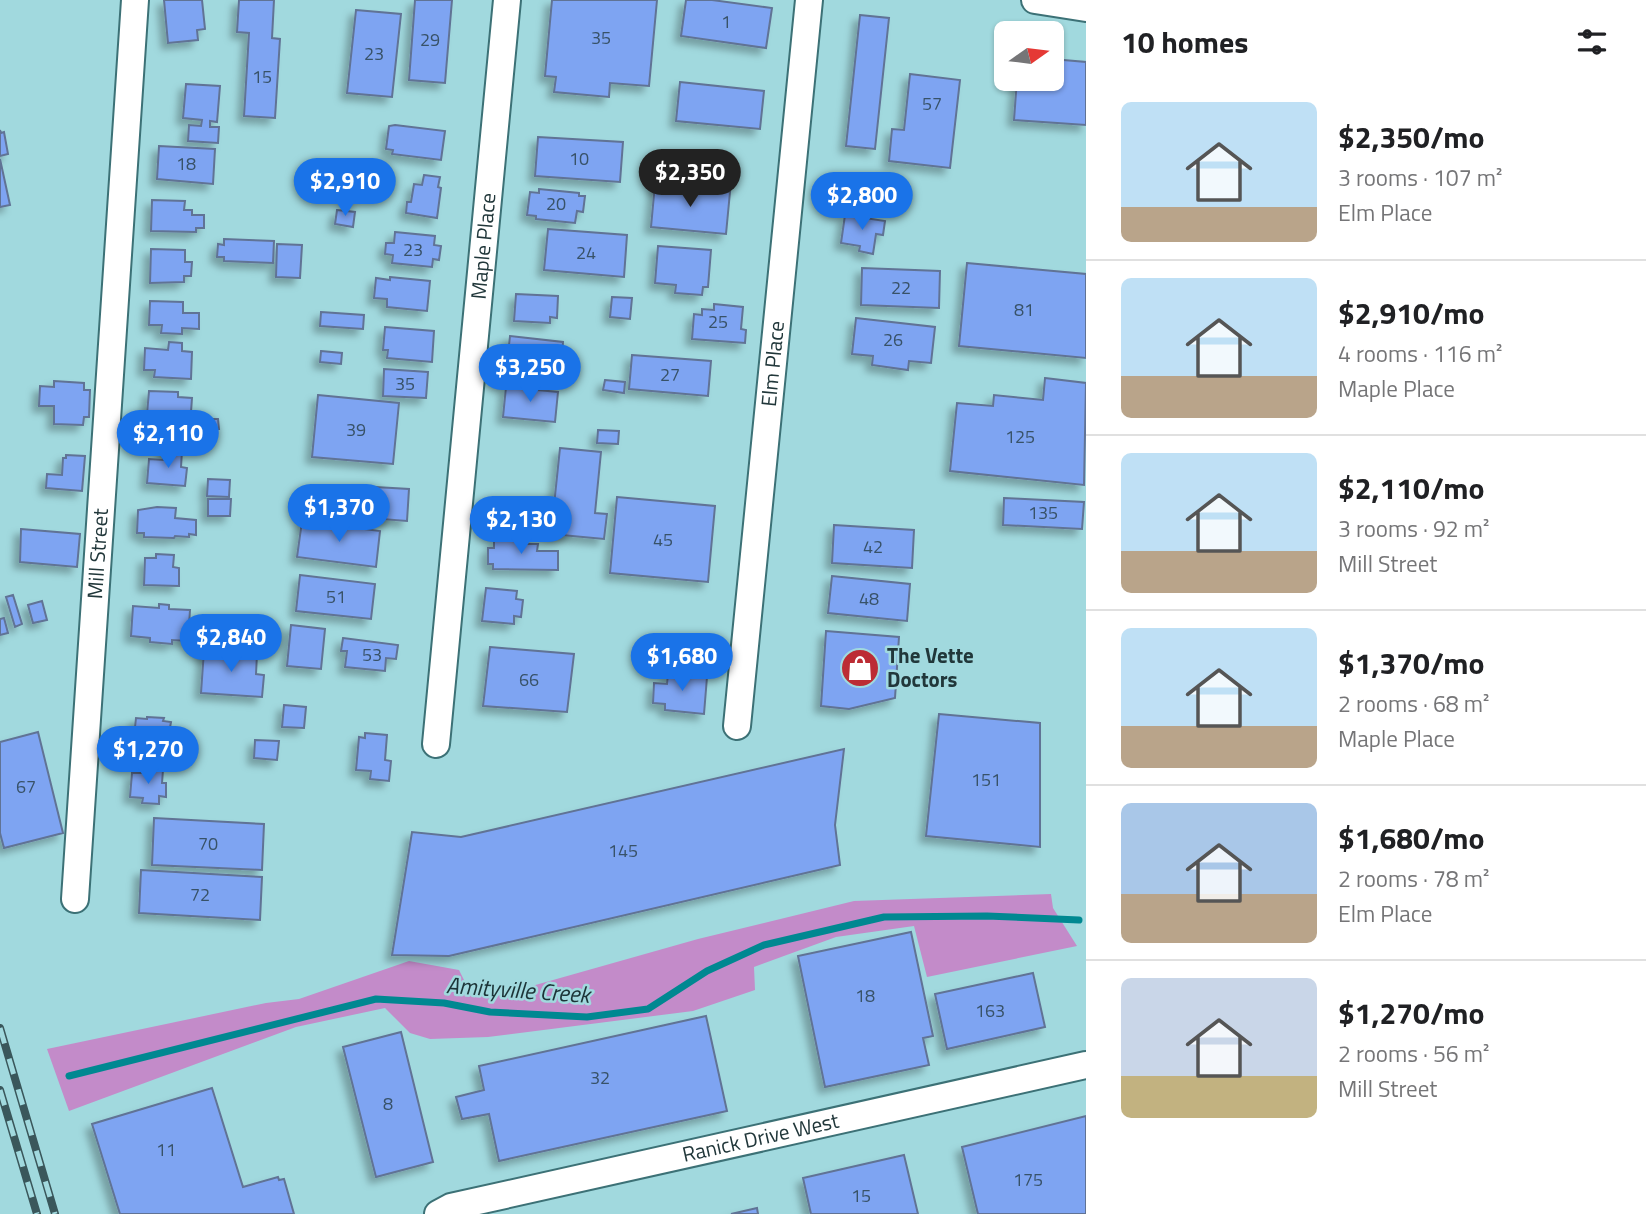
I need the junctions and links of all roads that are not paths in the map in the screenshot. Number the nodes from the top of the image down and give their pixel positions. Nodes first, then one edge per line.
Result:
1 (135, 0) edge
2 (507, 0) edge
3 (809, 0) edge
4 (1035, 0) edge
5 (1086, 8) edge
6 (737, 726) dead end
7 (436, 744) dead end
8 (75, 899) dead end
9 (1086, 1065) edge
10 (438, 1214) edge

1 - 8 street, Mill Street
2 - 7 street, Maple Place
3 - 6 street, Elm Place
4 - 5 street
9 - 10 street, Ranick Drive West

